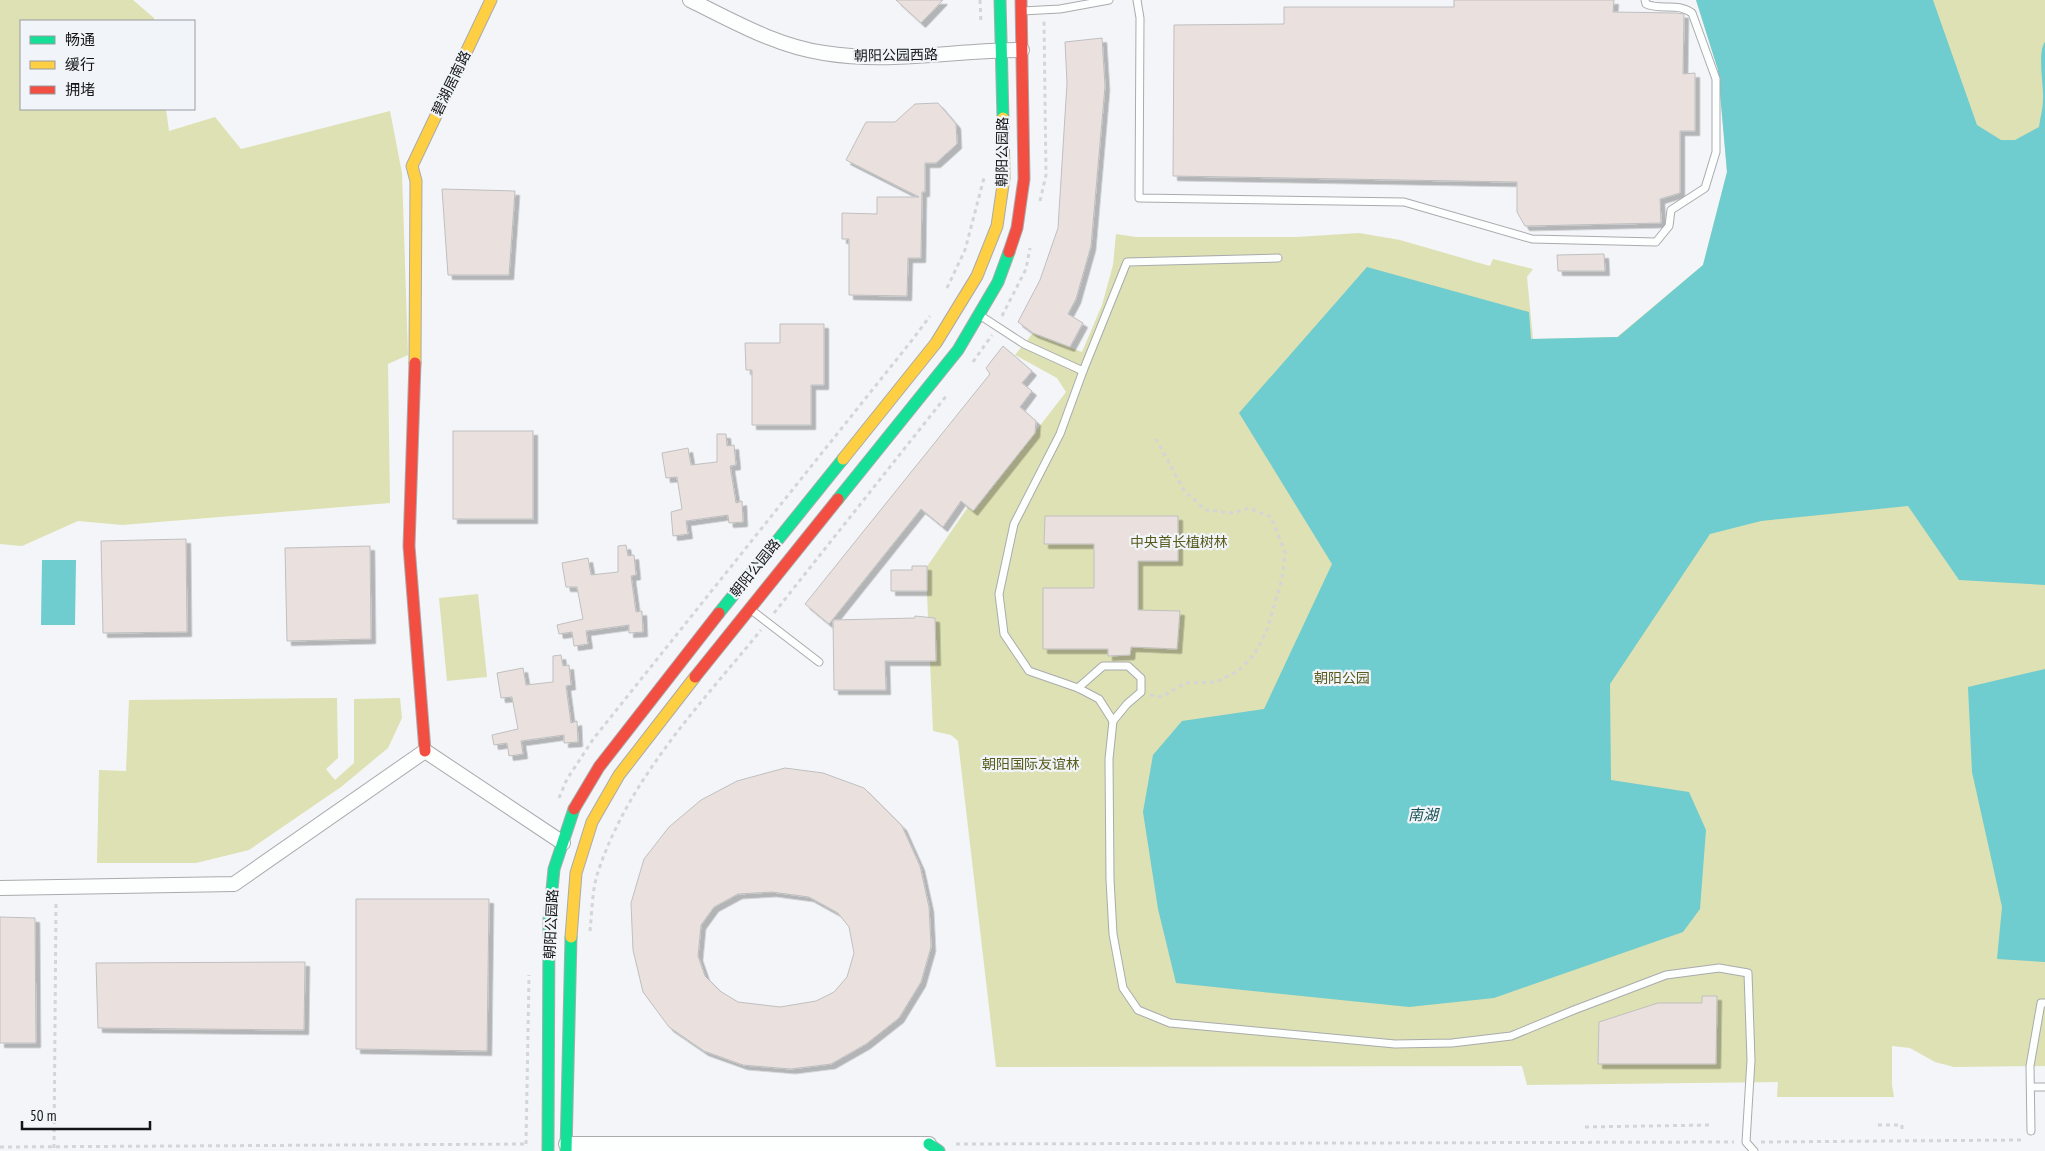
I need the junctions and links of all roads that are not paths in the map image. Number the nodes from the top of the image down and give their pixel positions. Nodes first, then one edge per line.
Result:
1 (491, 0) edge
2 (690, 0) edge
3 (1000, 0) edge
4 (1109, 0) edge
5 (1137, 0) edge
6 (1645, 0) edge
7 (1021, 6) edge
8 (1002, 50) junction
9 (1022, 50) junction
10 (1278, 258) dead end
11 (978, 314) junction
12 (1083, 370) junction
13 (750, 608) junction
14 (820, 662) dead end
15 (1078, 688) junction
16 (1113, 721) junction
17 (425, 751) junction
18 (563, 843) junction
19 (0, 888) edge
20 (2045, 1002) edge
21 (2031, 1087) junction
22 (2045, 1087) edge
23 (2032, 1131) dead end
24 (934, 1147) edge
25 (548, 1148) edge
26 (566, 1148) edge
27 (1754, 1151) edge

1 - 17 main road, 碧湖居南路
2 - 8 street, 朝阳公园西路
3 - 8 main road, 朝阳公园路
4 - 7 lane
5 - 6 lane
7 - 9 main road, 朝阳公园路
8 - 9 street, 朝阳公园西路
8 - 18 main road, 朝阳公园路
9 - 11 main road, 朝阳公园路
10 - 12 lane
11 - 12 lane
11 - 13 main road, 朝阳公园路
12 - 15 lane
13 - 14 lane
13 - 26 main road, 朝阳公园路
15 - 16 lane
15 - 16 lane
16 - 27 lane
17 - 18 street
17 - 19 street
18 - 25 main road, 朝阳公园路
20 - 21 lane
21 - 22 lane
21 - 23 lane
24 - 26 street

